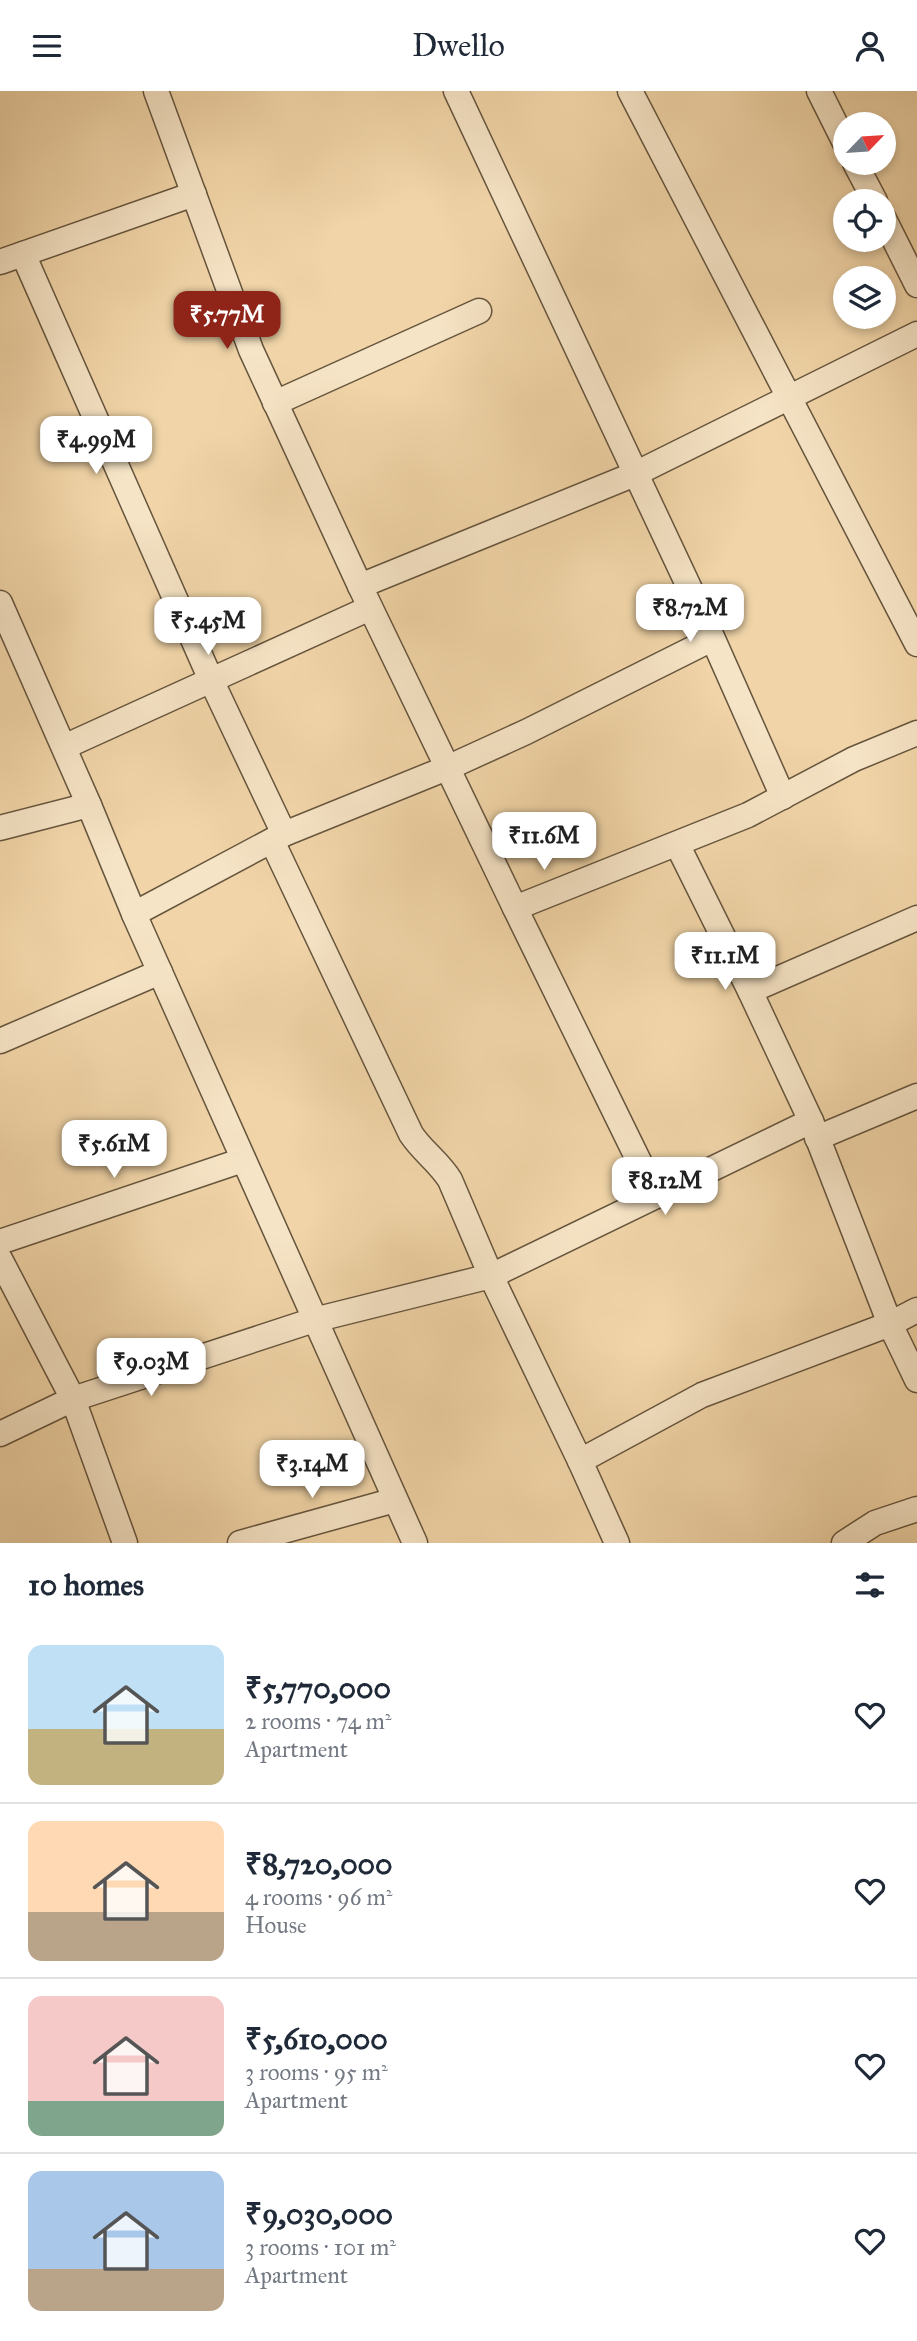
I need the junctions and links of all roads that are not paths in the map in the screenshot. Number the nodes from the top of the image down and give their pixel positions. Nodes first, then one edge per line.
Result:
1 (156, 91) edge
2 (456, 91) edge
3 (630, 91) edge
4 (819, 91) edge
5 (833, 119) edge
6 (194, 194) junction
7 (896, 243) edge
8 (11, 258) edge
9 (917, 285) edge
10 (479, 311) dead end
11 (917, 334) edge
12 (790, 397) junction
13 (275, 403) junction
14 (635, 474) junction
15 (365, 597) junction
16 (2, 615) edge
17 (712, 639) junction
18 (917, 643) edge
19 (211, 680) junction
20 (917, 733) edge
21 (64, 747) junction
22 (447, 768) junction
23 (783, 797) junction
24 (89, 805) junction
25 (0, 828) edge
26 (278, 837) junction
27 (677, 844) junction
28 (515, 908) junction
29 (134, 914) junction
30 (917, 918) edge
31 (160, 972) junction
32 (750, 991) junction
33 (0, 1041) edge
34 (917, 1095) edge
35 (814, 1129) junction
36 (243, 1160) junction
37 (656, 1196) junction
38 (0, 1242) edge
39 (0, 1259) edge
40 (491, 1276) junction
41 (917, 1310) edge
42 (314, 1320) junction
43 (890, 1324) junction
44 (917, 1380) edge
45 (73, 1399) junction
46 (0, 1434) edge
47 (580, 1461) junction
48 (396, 1500) junction
49 (917, 1509) edge
50 (125, 1543) edge
51 (240, 1543) edge
52 (415, 1543) edge
53 (617, 1543) edge
54 (844, 1543) edge

1 - 6 street
2 - 14 street
3 - 12 street
4 - 5 street
6 - 8 street
6 - 13 street
7 - 9 street
8 - 19 street
10 - 13 street
11 - 12 street
12 - 14 street
12 - 18 street
13 - 15 street
14 - 15 street
14 - 17 street
15 - 19 street
15 - 22 street
16 - 21 street
17 - 22 street
17 - 23 street
19 - 21 street
19 - 26 street
20 - 23 street
21 - 24 street
22 - 26 street
22 - 28 street
23 - 27 street
24 - 25 street
24 - 29 street
26 - 29 street
26 - 40 street
27 - 28 street
27 - 32 street
28 - 37 street
29 - 31 street
30 - 32 street
31 - 33 street
31 - 36 street
32 - 35 street
34 - 35 street
35 - 37 street
35 - 43 street
36 - 38 street
36 - 42 street
37 - 40 street
39 - 45 street
40 - 42 street
40 - 47 street
41 - 43 street
42 - 45 street
42 - 48 street
43 - 44 street
43 - 47 street
45 - 46 street
45 - 50 street
47 - 53 street
48 - 51 street
48 - 52 street
49 - 54 street

